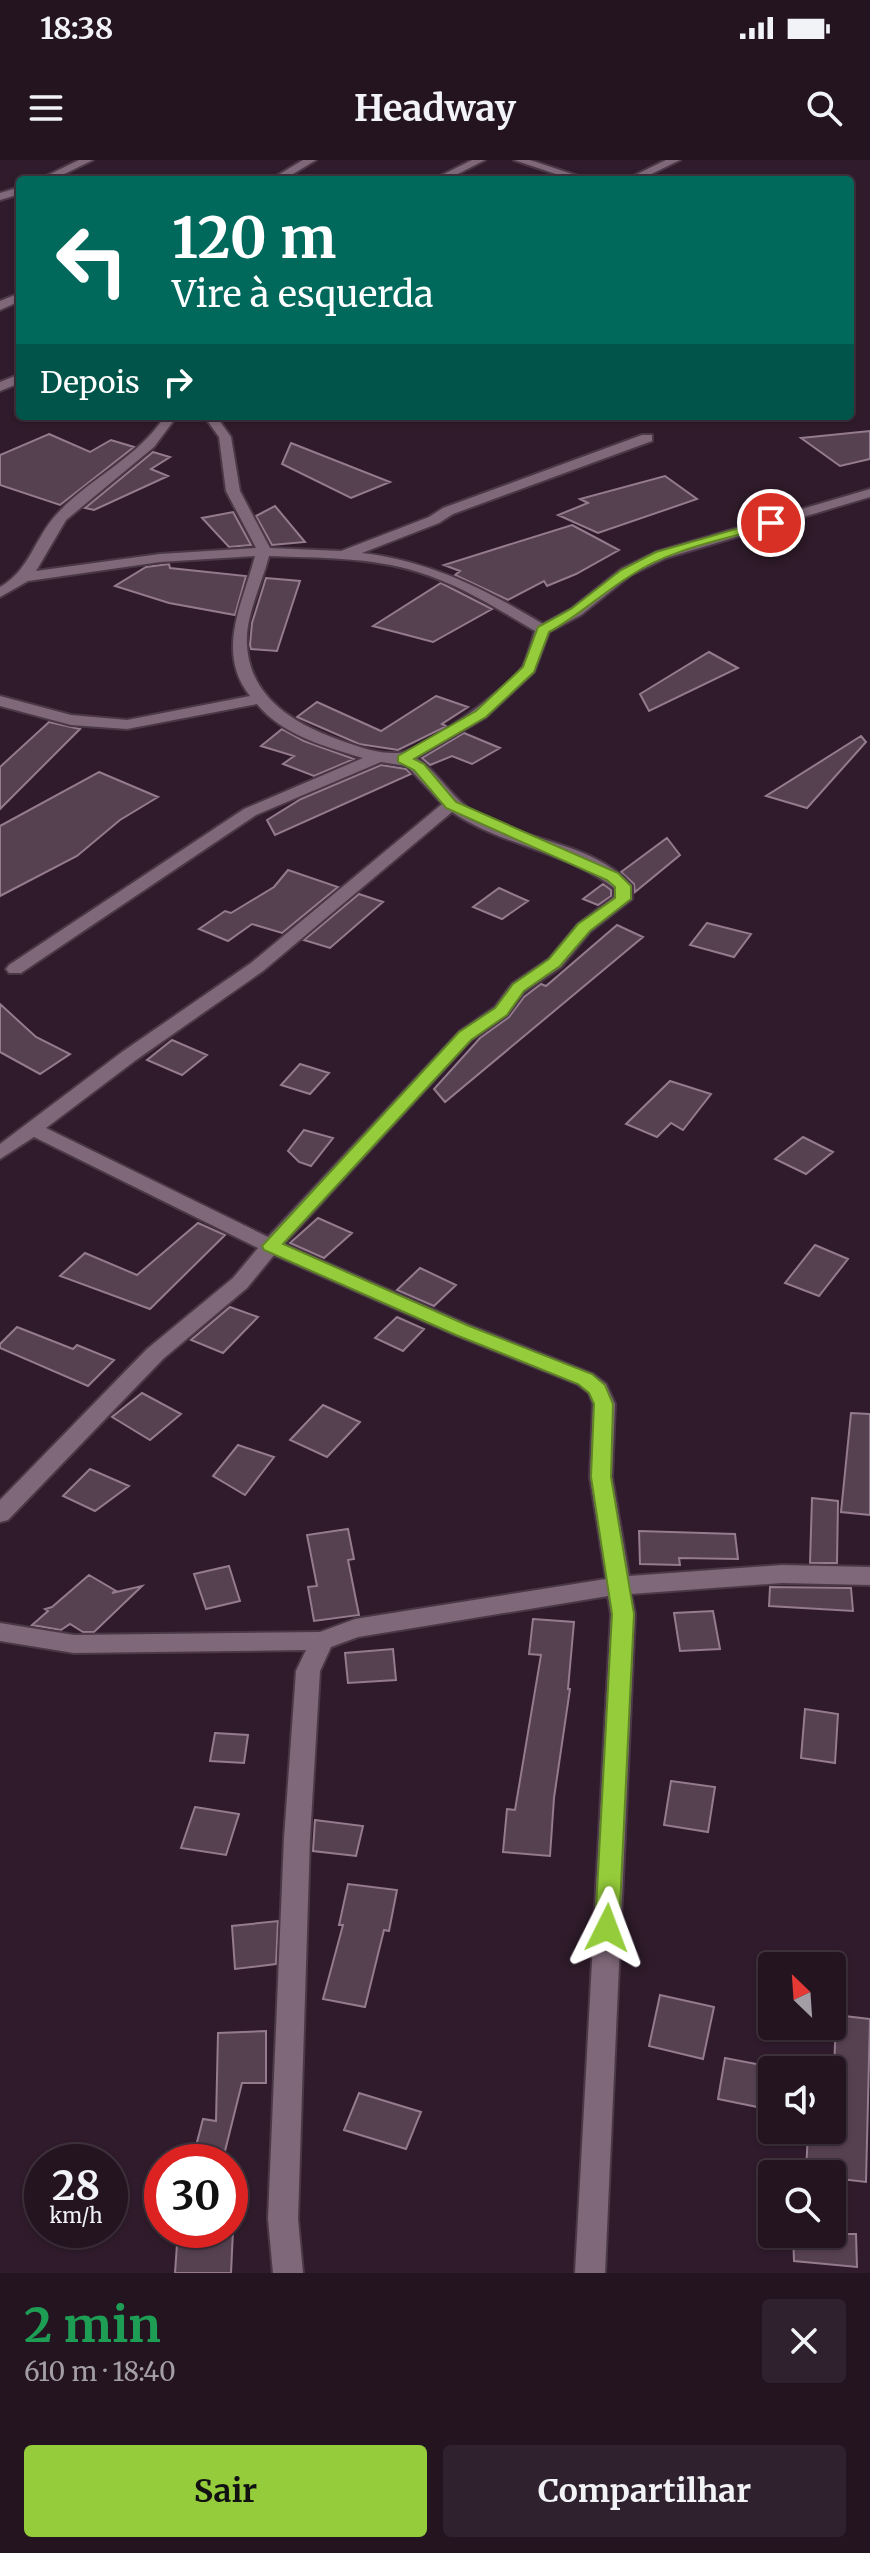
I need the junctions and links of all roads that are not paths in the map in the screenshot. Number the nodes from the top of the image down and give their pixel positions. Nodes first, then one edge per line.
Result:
1 (88, 160) edge
2 (311, 160) edge
3 (480, 160) edge
4 (519, 160) edge
5 (675, 160) edge
6 (52, 176) edge
7 (282, 176) edge
8 (446, 176) edge
9 (572, 176) edge
10 (639, 176) edge
11 (168, 420) edge
12 (213, 420) edge
13 (647, 438) dead end
14 (870, 493) edge
15 (264, 550) junction
16 (346, 554) junction
17 (24, 577) junction
18 (0, 593) edge
19 (543, 630) junction
20 (259, 699) junction
21 (0, 701) edge
22 (378, 757) junction
23 (403, 759) junction
24 (451, 805) junction
25 (15, 969) dead end
26 (31, 1128) junction
27 (0, 1153) edge
28 (271, 1246) junction
29 (0, 1514) edge
30 (870, 1576) edge
31 (618, 1586) junction
32 (0, 1632) edge
33 (322, 1641) junction
34 (288, 2273) edge
35 (590, 2273) edge

1 - 6 street
2 - 7 street
3 - 8 street
4 - 9 street
5 - 10 street
11 - 17 street
12 - 15 street
13 - 16 street
14 - 19 street
15 - 16 street
15 - 17 street
15 - 20 street
16 - 19 street
17 - 18 street
19 - 23 street
20 - 21 street
20 - 22 street
22 - 23 street
22 - 25 street
23 - 24 street
24 - 26 street
24 - 28 street
26 - 27 street
26 - 28 street
28 - 29 street
28 - 31 street
30 - 31 street
31 - 33 street
31 - 35 street
32 - 33 street
33 - 34 street

